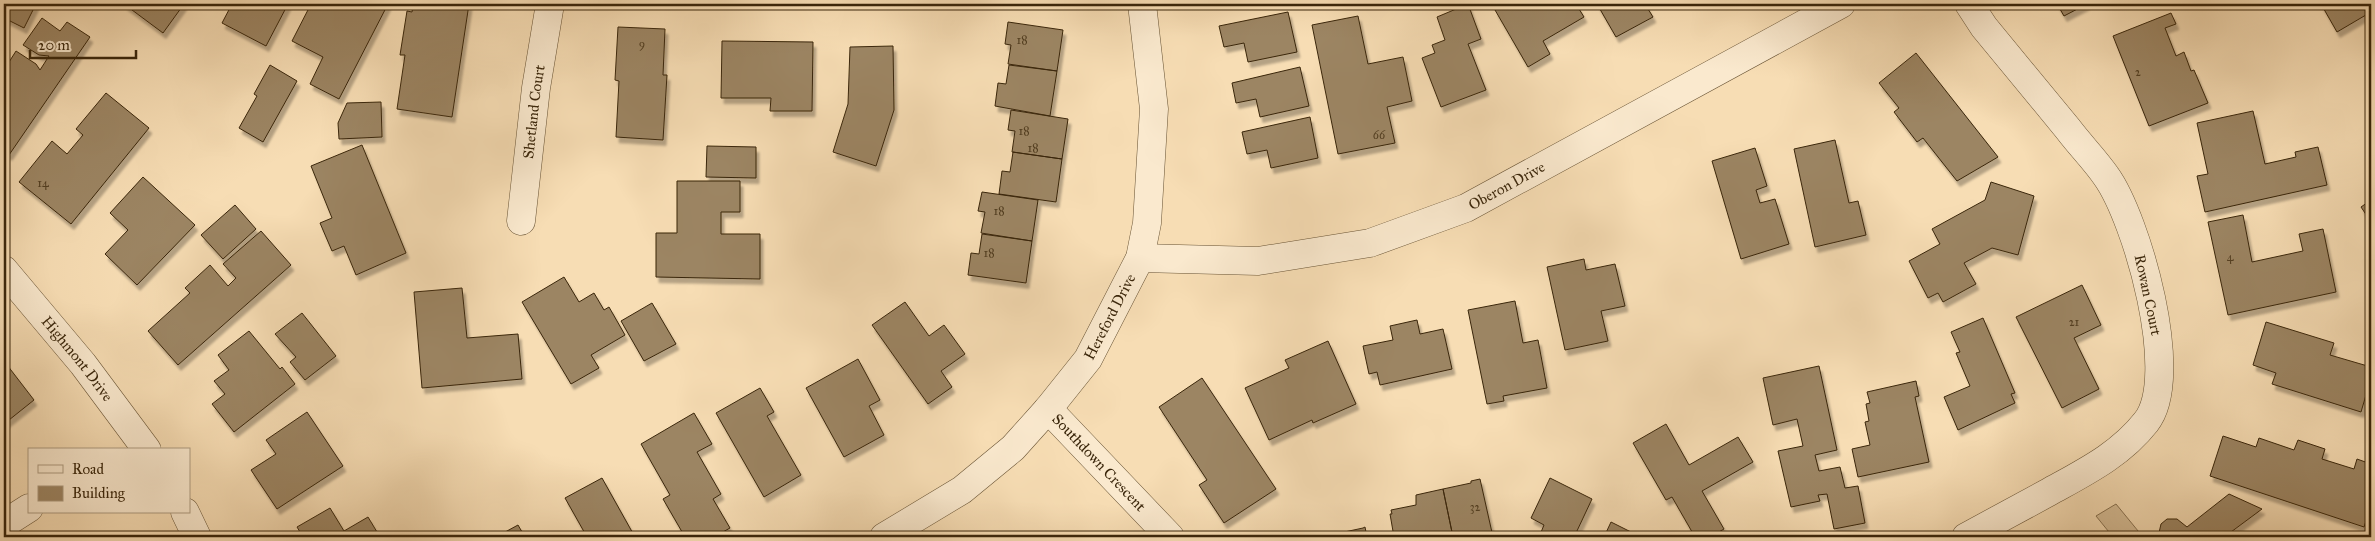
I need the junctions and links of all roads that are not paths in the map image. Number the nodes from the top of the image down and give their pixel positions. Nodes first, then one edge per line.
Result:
1 (550, 4) edge
2 (1142, 4) edge
3 (1841, 4) edge
4 (1969, 4) edge
5 (521, 221) dead end
6 (1140, 258) junction
7 (4, 270) edge
8 (1048, 409) junction
9 (137, 446) edge
10 (28, 509) edge
11 (186, 514) edge
12 (4, 524) edge
13 (197, 537) edge
14 (884, 537) edge
15 (1170, 537) edge
16 (1966, 537) edge

1 - 5 street, Shetland Court
2 - 6 street, Hereford Drive
3 - 6 street, Oberon Drive
4 - 16 street, Rowan Court
6 - 8 street, Hereford Drive
7 - 9 street, Highmont Drive
8 - 14 street, Hereford Drive
8 - 15 street, Southdown Crescent
10 - 12 street
11 - 13 street

